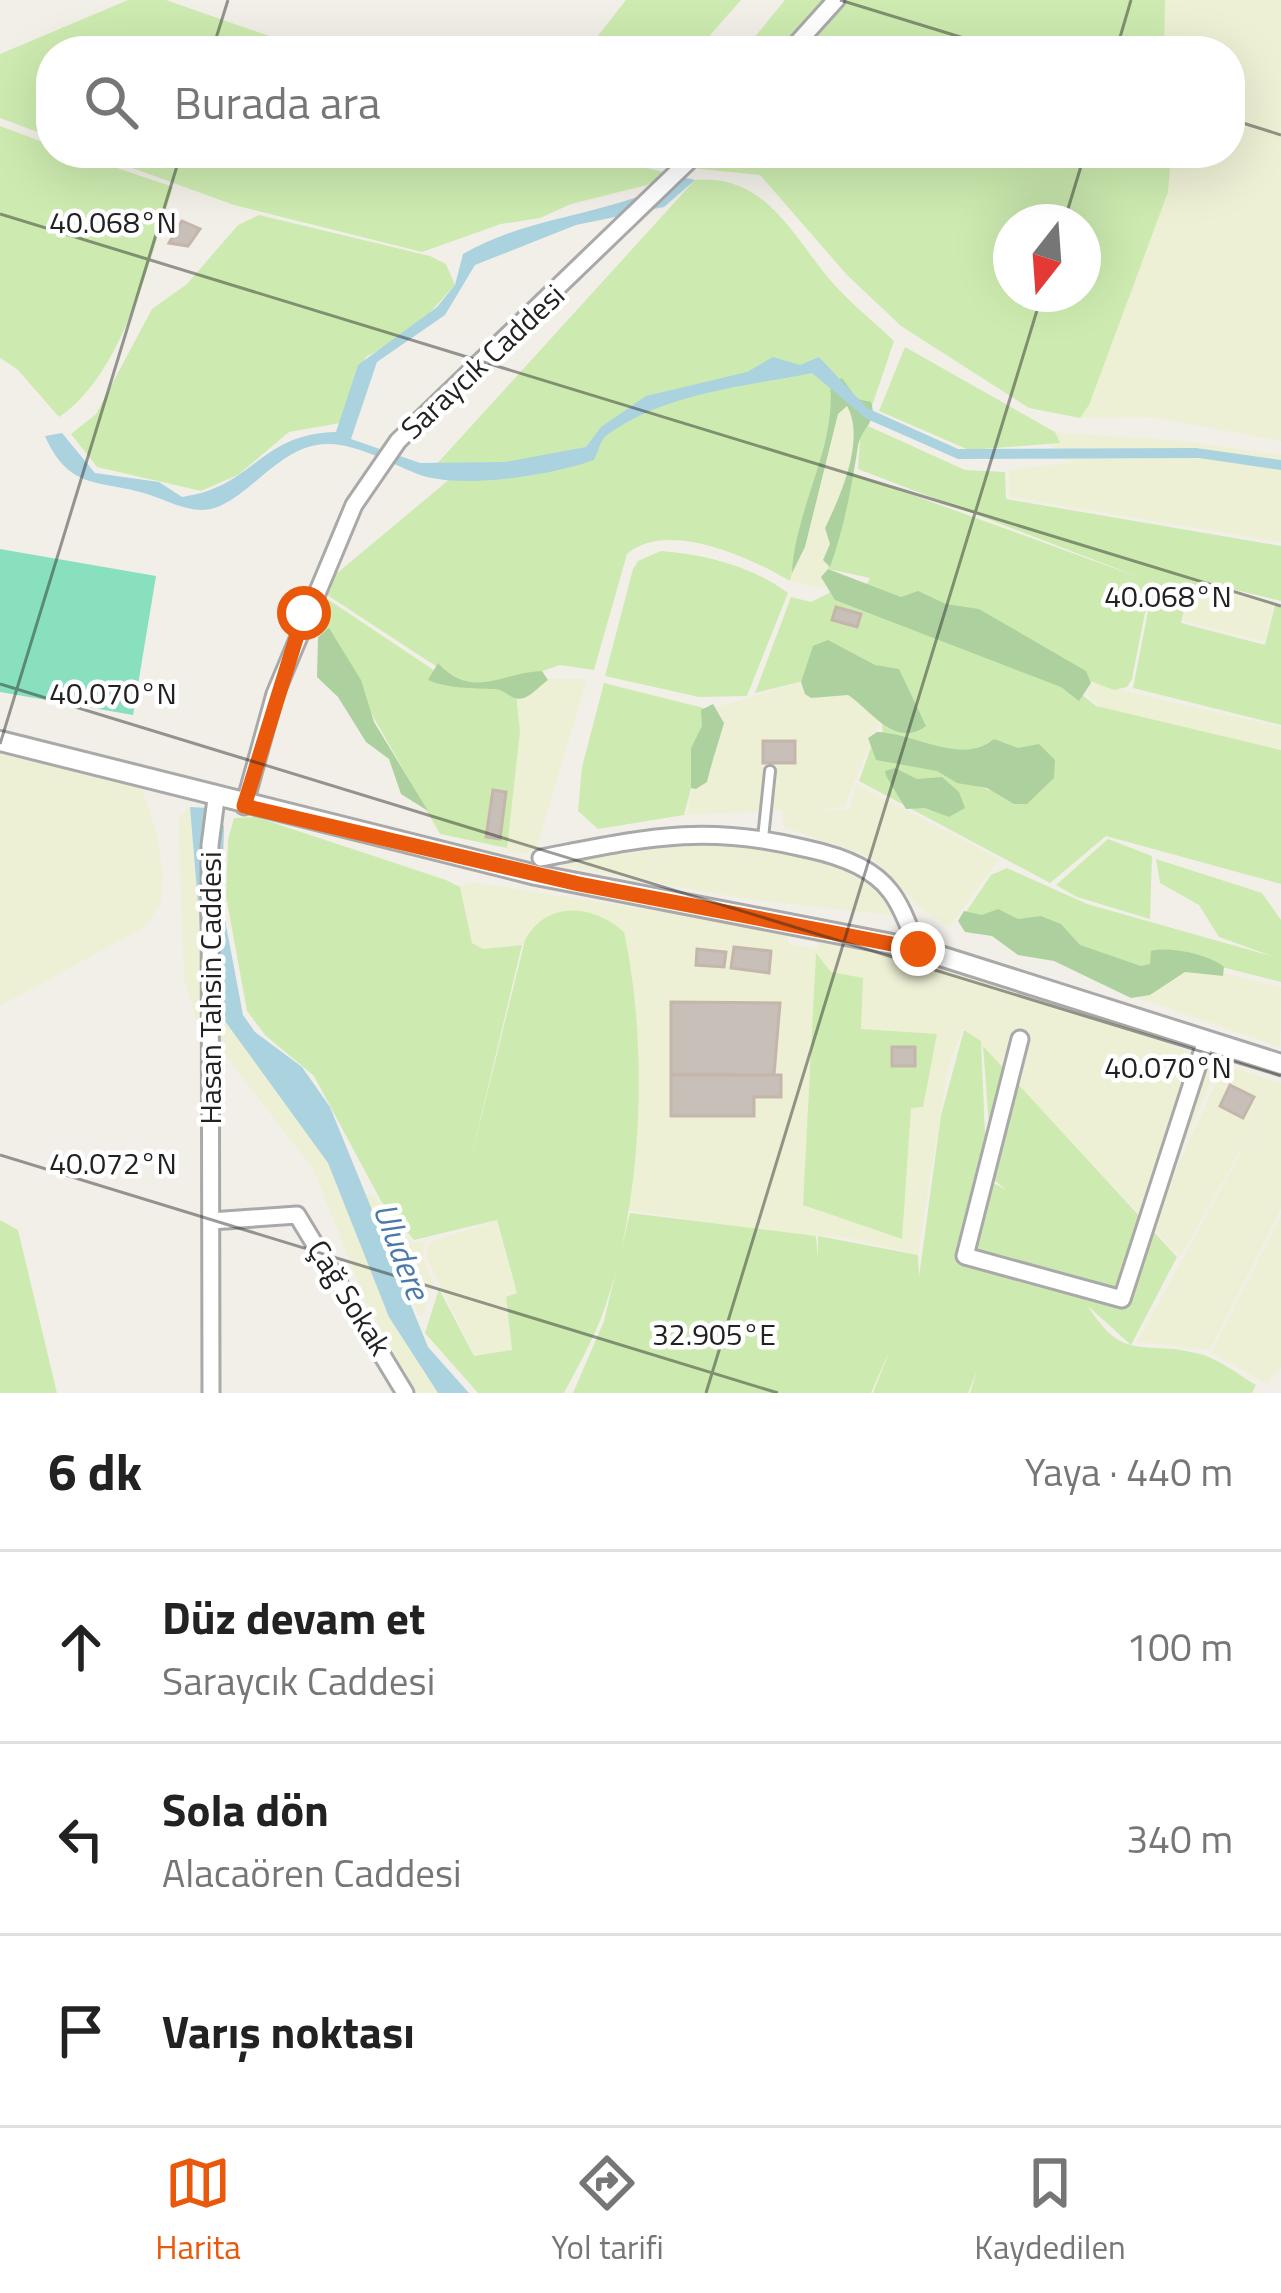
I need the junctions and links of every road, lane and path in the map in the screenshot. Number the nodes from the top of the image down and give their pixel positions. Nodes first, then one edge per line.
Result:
1 (836, 0) edge
2 (804, 36) edge
3 (681, 168) edge
4 (0, 741) edge
5 (770, 771) dead end
6 (216, 799) junction
7 (244, 806) junction
8 (764, 838) junction
9 (542, 858) dead end
10 (918, 949) junction
11 (1020, 1039) dead end
12 (1206, 1040) junction
13 (1281, 1064) edge
14 (212, 1221) junction
15 (211, 1393) edge
16 (405, 1393) edge

1 - 2 street
3 - 7 street, Saraycık Caddesi
4 - 6 street
5 - 8 lane
6 - 7 street
6 - 14 street, Hasan Tahsin Caddesi
7 - 10 street
8 - 9 street
8 - 10 street
10 - 12 street
11 - 12 street
12 - 13 street
14 - 15 street, Hasan Tahsin Caddesi
14 - 16 street, Çağ Sokak

